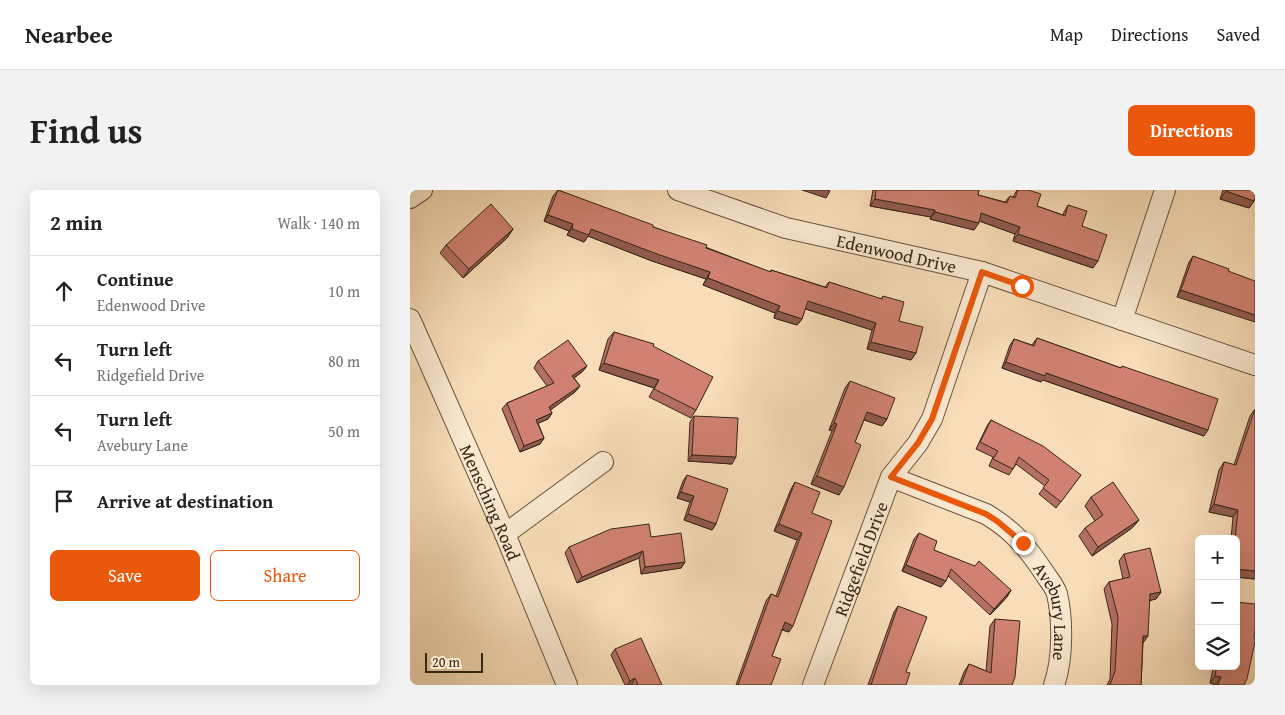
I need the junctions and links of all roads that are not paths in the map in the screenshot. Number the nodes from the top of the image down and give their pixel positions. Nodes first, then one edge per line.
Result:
1 (422, 190) edge
2 (678, 190) edge
3 (1165, 190) edge
4 (410, 198) edge
5 (982, 272) junction
6 (410, 320) edge
7 (1122, 320) junction
8 (415, 345) edge
9 (1255, 365) edge
10 (603, 462) dead end
11 (891, 477) junction
12 (505, 534) junction
13 (567, 685) edge
14 (813, 685) edge
15 (1054, 685) edge

1 - 4 street
2 - 5 street, Edenwood Drive
3 - 7 street
5 - 7 street, Edenwood Drive
5 - 11 street, Ridgefield Drive
6 - 8 street, Mensching Road
7 - 9 street, Edenwood Drive
8 - 12 street, Mensching Road
10 - 12 street
11 - 14 street, Ridgefield Drive
11 - 15 street, Avebury Lane
12 - 13 street, Mensching Road

